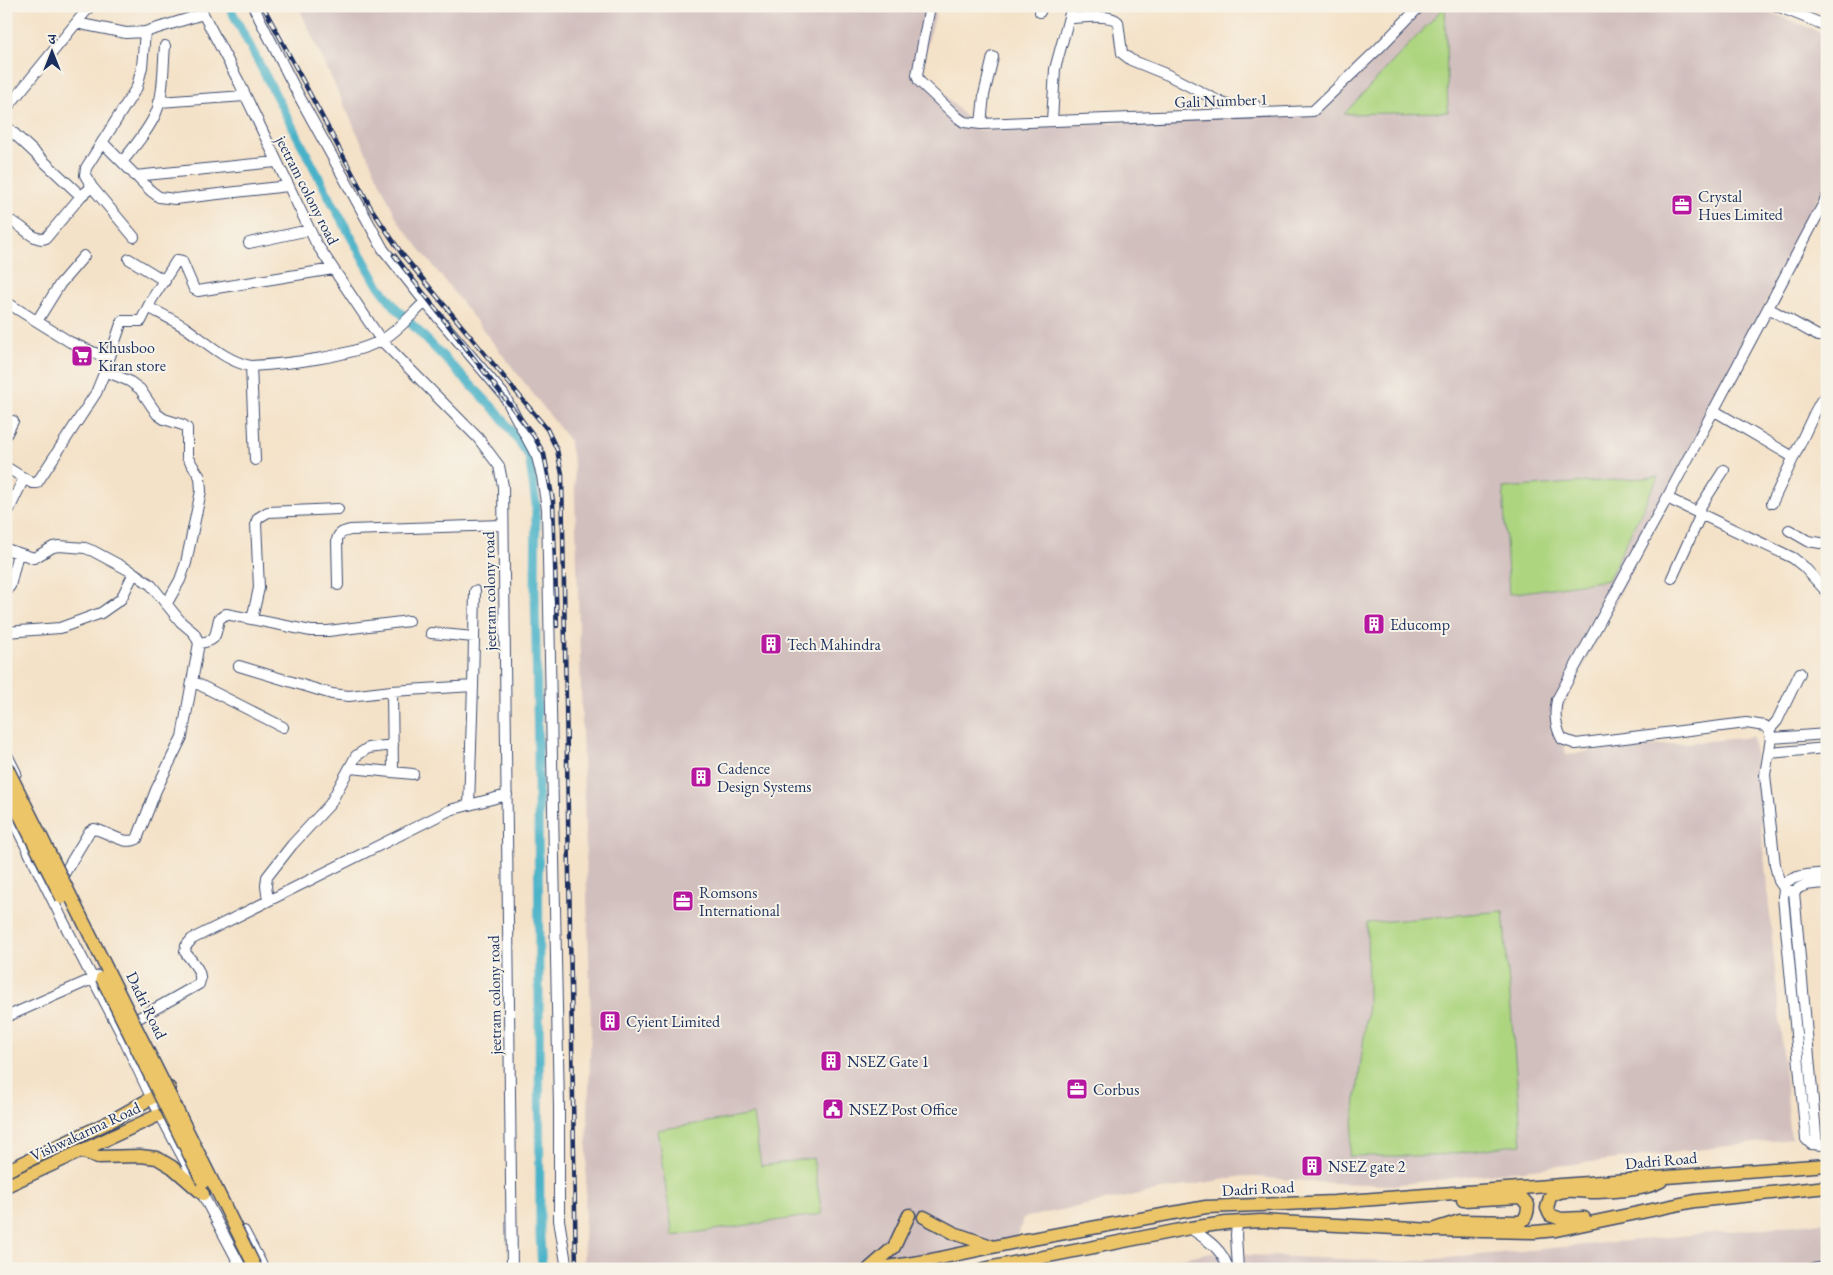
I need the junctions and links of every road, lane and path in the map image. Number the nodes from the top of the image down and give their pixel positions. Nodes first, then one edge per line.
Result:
1 (90, 6) edge
2 (253, 6) edge
3 (930, 6) edge
4 (1072, 6) edge
5 (1420, 6) edge
6 (1777, 6) edge
7 (201, 10) edge
8 (1069, 18) junction
9 (76, 23) junction
10 (1827, 26) edge
11 (145, 32) junction
12 (165, 46) dead end
13 (993, 57) dead end
14 (245, 96) junction
15 (159, 102) junction
16 (1254, 105) dead end
17 (6, 109) edge
18 (1052, 121) junction
19 (981, 124) junction
20 (6, 126) edge
21 (102, 142) junction
22 (122, 162) junction
23 (276, 162) junction
24 (135, 176) junction
25 (288, 186) junction
26 (92, 187) junction
27 (80, 196) junction
28 (1827, 197) edge
29 (6, 225) edge
30 (309, 230) junction
31 (134, 237) dead end
32 (249, 243) dead end
33 (84, 256) dead end
34 (129, 259) dead end
35 (333, 269) junction
36 (165, 281) junction
37 (6, 302) edge
38 (422, 304) junction
39 (148, 307) junction
40 (1768, 308) junction
41 (37, 321) junction
42 (1827, 331) edge
43 (381, 340) junction
44 (109, 359) junction
45 (251, 366) junction
46 (105, 371) junction
47 (1827, 396) edge
48 (1713, 410) junction
49 (13, 421) dead end
50 (6, 435) edge
51 (1792, 457) junction
52 (255, 460) dead end
53 (6, 467) edge
54 (1724, 470) dead end
55 (24, 478) junction
56 (1667, 498) junction
57 (1772, 503) dead end
58 (338, 509) dead end
59 (1699, 513) junction
60 (6, 516) edge
61 (502, 525) junction
62 (1789, 530) dead end
63 (1827, 544) edge
64 (6, 548) edge
65 (18, 553) junction
66 (134, 573) junction
67 (1672, 578) dead end
68 (338, 585) dead end
69 (6, 591) edge
70 (475, 591) dead end
71 (1827, 592) edge
72 (167, 604) junction
73 (252, 619) junction
74 (410, 621) dead end
75 (6, 632) edge
76 (431, 634) dead end
77 (474, 637) junction
78 (199, 643) junction
79 (239, 666) dead end
80 (1800, 672) dead end
81 (192, 682) junction
82 (473, 686) junction
83 (392, 691) junction
84 (282, 727) dead end
85 (1827, 733) edge
86 (1770, 734) junction
87 (393, 745) junction
88 (1827, 748) edge
89 (6, 753) edge
90 (1769, 753) junction
91 (6, 766) edge
92 (350, 768) junction
93 (393, 772) junction
94 (413, 774) dead end
95 (6, 788) edge
96 (507, 795) junction
97 (469, 805) junction
98 (6, 806) edge
99 (1827, 873) edge
100 (64, 874) junction
101 (1827, 883) edge
102 (1783, 887) junction
103 (1794, 892) junction
104 (268, 901) junction
105 (111, 968) junction
106 (94, 979) junction
107 (6, 1017) edge
108 (1800, 1018) junction
109 (136, 1019) junction
110 (169, 1088) junction
111 (152, 1099) junction
112 (177, 1106) junction
113 (161, 1114) junction
114 (1822, 1145) edge
115 (81, 1151) junction
116 (1827, 1165) edge
117 (6, 1171) edge
118 (1670, 1176) junction
119 (6, 1186) edge
120 (1827, 1187) edge
121 (1436, 1193) junction
122 (203, 1194) junction
123 (909, 1215) dead end
124 (1624, 1217) junction
125 (924, 1218) dead end
126 (1237, 1223) junction
127 (1190, 1228) junction
128 (1434, 1230) junction
129 (993, 1246) junction
130 (1827, 1267) edge
131 (242, 1269) edge
132 (248, 1269) edge
133 (256, 1269) edge
134 (264, 1269) edge
135 (512, 1269) edge
136 (567, 1269) edge
137 (869, 1269) edge
138 (875, 1269) edge
139 (983, 1269) edge
140 (1228, 1269) edge
141 (1238, 1269) edge
142 (1811, 1269) edge

1 - 9 street
2 - 38 street
3 - 19 street, Gali Number 1
4 - 8 street
5 - 18 street, Gali Number 1
6 - 10 street
7 - 11 street
7 - 14 street, jeetram colony road
8 - 16 street
8 - 18 street
9 - 11 street
9 - 17 street
11 - 21 street
12 - 15 street
13 - 19 street
14 - 15 street
14 - 23 street, jeetram colony road
15 - 22 street
18 - 19 street, Gali Number 1
20 - 27 street
21 - 22 street
21 - 26 street
22 - 24 street
23 - 24 street
23 - 25 street, jeetram colony road
24 - 25 street
25 - 30 street, jeetram colony road
26 - 27 street
26 - 31 street
27 - 29 street
28 - 40 street
30 - 32 street
30 - 35 street, jeetram colony road
33 - 41 street
34 - 36 street
35 - 36 street
35 - 43 street, jeetram colony road
36 - 39 street
37 - 41 street
38 - 43 street
38 - 136 street
39 - 44 street
39 - 45 street
40 - 42 street
40 - 48 street
41 - 44 street
43 - 45 street
43 - 61 street, jeetram colony road
44 - 46 street
45 - 52 street
46 - 55 street
46 - 72 street
47 - 51 street
48 - 51 street
48 - 56 street
49 - 50 street
51 - 57 street
53 - 55 street
54 - 59 street
55 - 60 street
56 - 59 street
56 - 86 street
58 - 73 street
59 - 67 street
59 - 71 street
61 - 68 street
61 - 96 street, jeetram colony road
62 - 63 street
64 - 65 street
65 - 66 street
65 - 69 street
66 - 72 street
66 - 75 street
70 - 77 street
72 - 78 street
73 - 74 street
73 - 78 street
76 - 77 street
77 - 82 street
78 - 81 street
79 - 83 street
80 - 86 street
81 - 84 street
81 - 100 street
82 - 83 street
82 - 97 street
83 - 87 street
85 - 86 street
86 - 90 street
87 - 92 street
87 - 93 street
88 - 90 street
89 - 100 street, Dadri Road
90 - 102 street
91 - 133 main road, bridge
92 - 93 street
92 - 104 street
93 - 94 street
95 - 132 main road, bridge
96 - 97 street
96 - 135 street, jeetram colony road
97 - 104 street
98 - 106 street
99 - 102 street
100 - 105 street, Dadri Road
101 - 103 street
102 - 103 street
102 - 108 street
103 - 108 street
104 - 109 street
105 - 106 street
105 - 109 street, Dadri Road
106 - 107 street
106 - 111 street
108 - 114 street
109 - 110 street, Dadri Road
110 - 111 main road, Vishwakarma Road
110 - 112 street, Dadri Road
111 - 113 street
111 - 117 main road, Vishwakarma Road
112 - 113 main road, Vishwakarma Road
112 - 134 street, Dadri Road
113 - 115 main road, Vishwakarma Road
113 - 122 street
115 - 119 main road, Vishwakarma Road
115 - 122 main road
116 - 118 main road, Dadri Road
118 - 121 main road, Dadri Road
118 - 124 main road
120 - 124 main road, Dadri Road
121 - 128 main road
121 - 129 main road, Dadri Road
122 - 131 street
123 - 137 main road
124 - 128 main road, Dadri Road
125 - 129 main road
126 - 127 main road, Dadri Road
126 - 128 main road, Dadri Road
126 - 141 street
127 - 139 main road, Dadri Road
127 - 140 street
129 - 138 main road, Dadri Road
130 - 142 street

